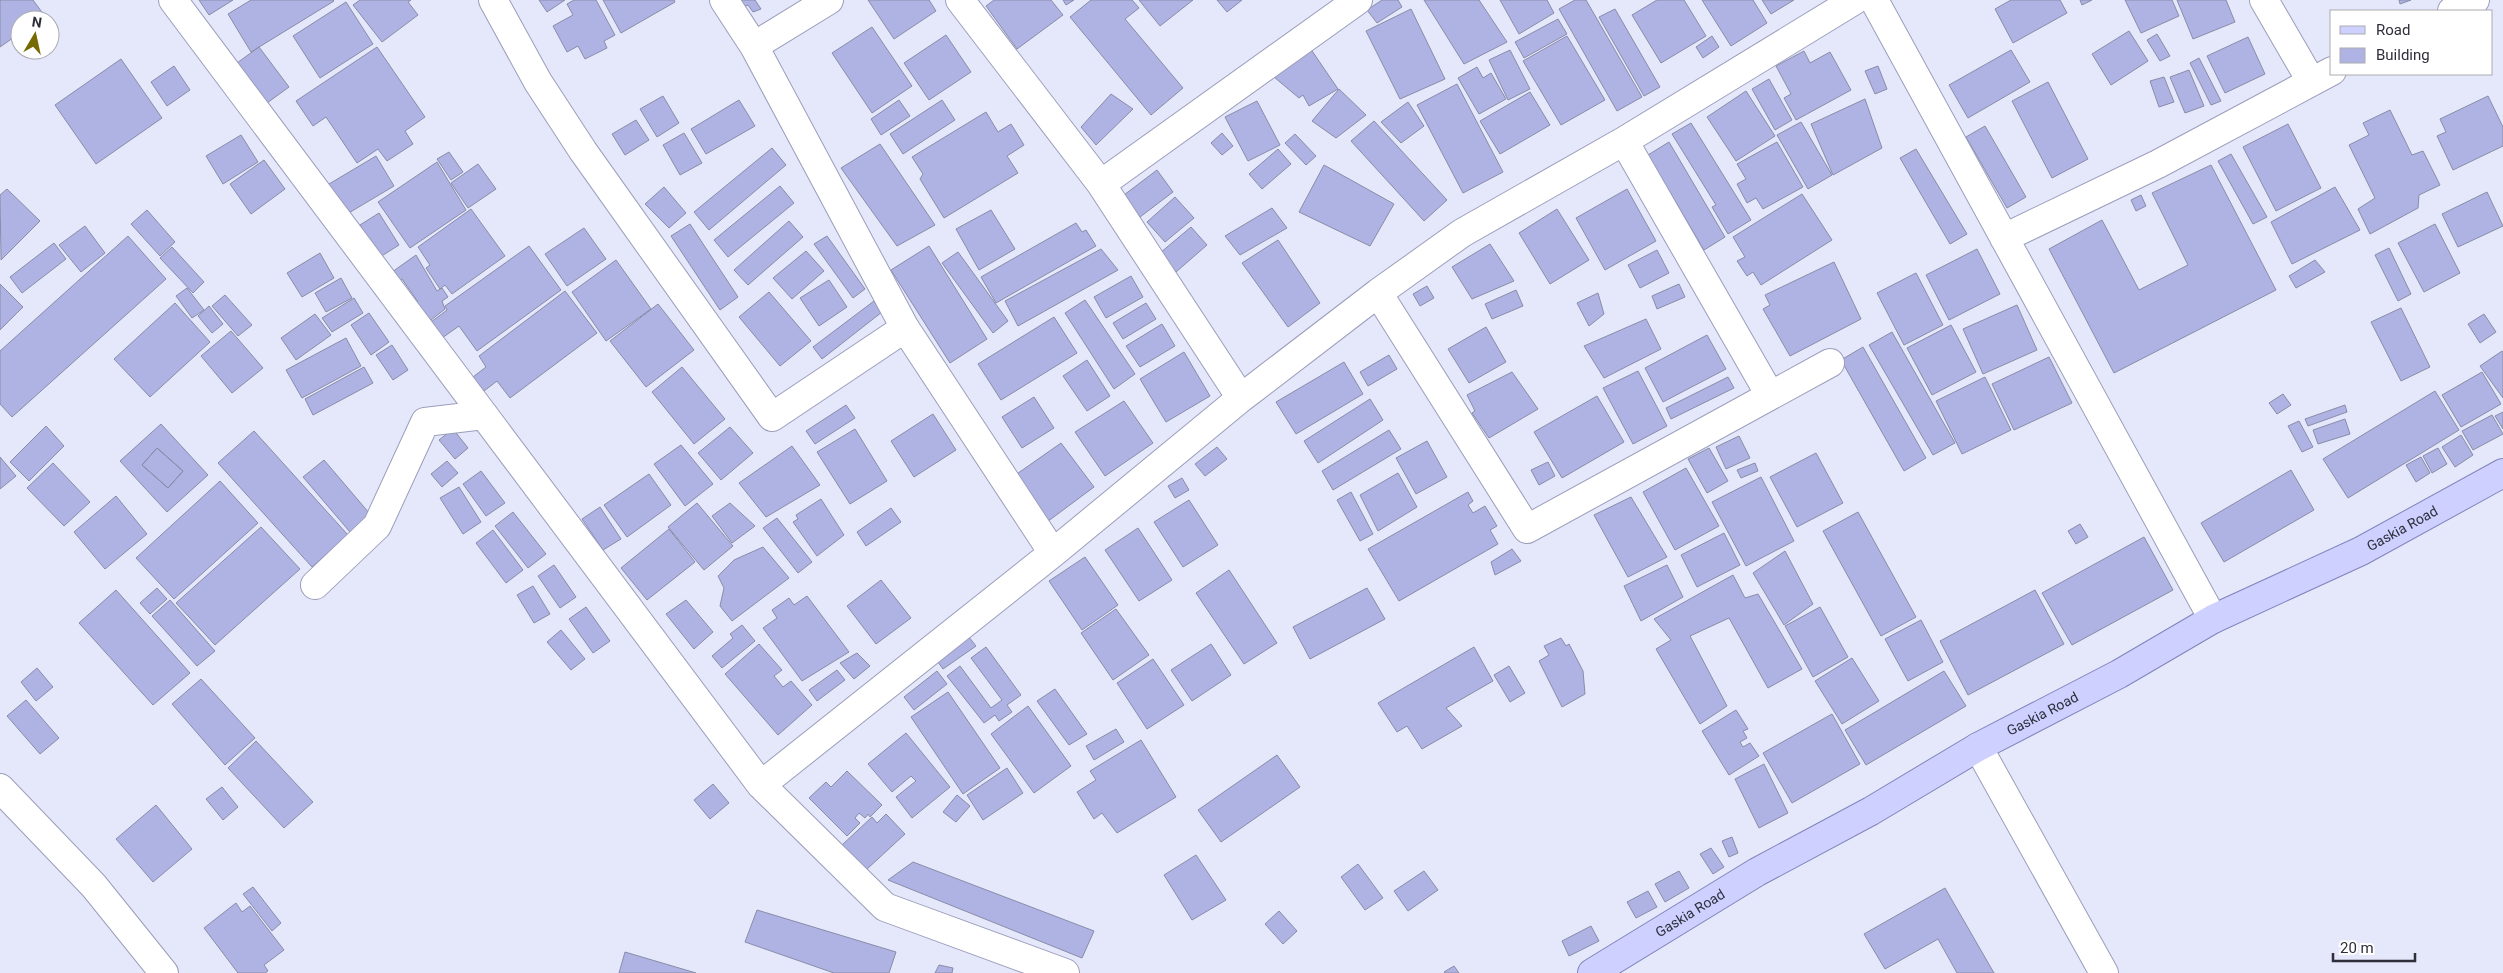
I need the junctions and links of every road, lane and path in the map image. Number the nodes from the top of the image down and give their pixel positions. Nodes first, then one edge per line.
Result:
1 (173, 0) edge
2 (492, 0) edge
3 (724, 0) edge
4 (829, 0) edge
5 (960, 0) edge
6 (1358, 0) edge
7 (1855, 0) edge
8 (1874, 0) edge
9 (2264, 0) edge
10 (2475, 0) edge
11 (2454, 10) edge
12 (754, 46) junction
13 (2321, 76) edge
14 (1624, 141) junction
15 (1101, 184) junction
16 (2004, 238) junction
17 (1378, 293) junction
18 (905, 328) junction
19 (1830, 363) dead end
20 (1770, 395) junction
21 (1242, 398) junction
22 (484, 415) junction
23 (2503, 473) edge
24 (1053, 552) junction
25 (315, 585) dead end
26 (2213, 619) junction
27 (1978, 747) junction
28 (761, 785) junction
29 (0, 788) edge
30 (164, 973) edge
31 (1065, 973) edge
32 (1592, 973) edge
33 (2104, 973) edge

1 - 22 street
2 - 18 street
3 - 12 street
4 - 12 street
5 - 15 street
6 - 15 street
7 - 14 street
8 - 16 street
9 - 13 street
10 - 11 street
12 - 18 street
13 - 16 street
14 - 17 street
14 - 20 street
15 - 21 street
16 - 26 street
17 - 20 street
17 - 21 street
18 - 24 street
19 - 20 street
21 - 24 street
22 - 25 street
22 - 28 street
23 - 26 main road, Gaskia Road
24 - 28 street
26 - 27 main road, Gaskia Road
27 - 32 main road, Gaskia Road
27 - 33 street
28 - 31 street
29 - 30 street

